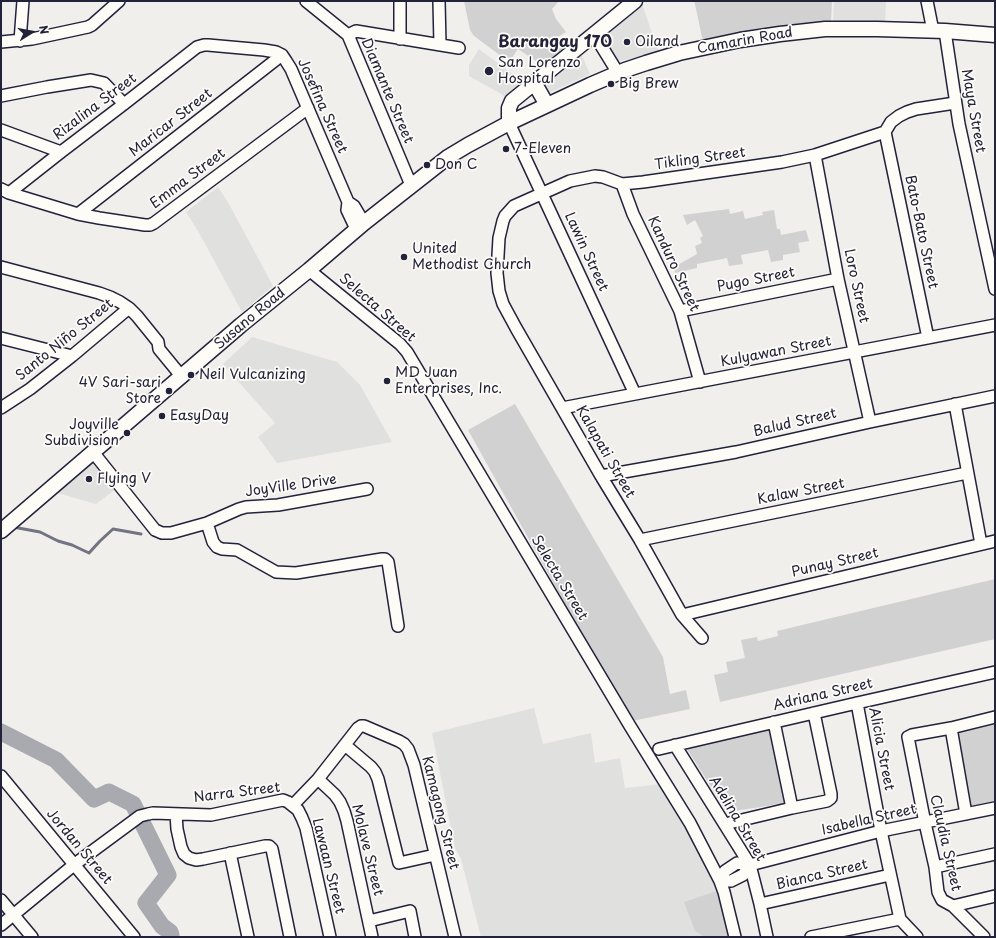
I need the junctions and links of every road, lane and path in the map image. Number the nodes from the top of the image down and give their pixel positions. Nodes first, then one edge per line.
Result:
1 (23, 1) edge
2 (119, 1) edge
3 (400, 1) edge
4 (439, 1) edge
5 (635, 1) edge
6 (927, 1) edge
7 (308, 2) edge
8 (939, 31) junction
9 (594, 34) junction
10 (995, 35) edge
11 (348, 36) junction
12 (400, 39) junction
13 (20, 40) junction
14 (1, 42) edge
15 (440, 45) junction
16 (200, 46) joint
17 (459, 48) dead end
18 (282, 56) junction
19 (618, 73) junction
20 (535, 84) junction
21 (1, 96) edge
22 (955, 103) junction
23 (124, 104) junction
24 (547, 105) junction
25 (308, 108) junction
26 (509, 123) junction
27 (1, 130) edge
28 (886, 132) junction
29 (61, 152) junction
30 (816, 155) junction
31 (622, 184) junction
32 (411, 185) junction
33 (5, 191) edge
34 (542, 193) junction
35 (78, 214) junction
36 (360, 226) junction
37 (1, 267) edge
38 (309, 270) junction
39 (497, 273) joint
40 (838, 279) junction
41 (995, 289) edge
42 (129, 308) junction
43 (680, 311) junction
44 (995, 325) edge
45 (1, 338) edge
46 (928, 338) junction
47 (855, 352) junction
48 (72, 356) junction
49 (185, 374) junction
50 (700, 382) junction
51 (635, 394) junction
52 (995, 396) edge
53 (955, 404) junction
54 (1, 408) edge
55 (562, 408) junction
56 (870, 422) junction
57 (93, 452) junction
58 (968, 473) junction
59 (601, 476) junction
60 (367, 489) dead end
61 (207, 523) junction
62 (1, 531) edge
63 (640, 540) junction
64 (995, 541) edge
65 (981, 544) junction
66 (682, 615) junction
67 (398, 626) dead end
68 (702, 638) dead end
69 (995, 672) edge
70 (857, 703) junction
71 (814, 713) junction
72 (995, 717) edge
73 (774, 722) junction
74 (951, 728) junction
75 (345, 745) junction
76 (674, 745) junction
77 (659, 749) dead end
78 (1, 776) edge
79 (318, 779) junction
80 (293, 805) junction
81 (792, 808) junction
82 (995, 808) edge
83 (176, 814) junction
84 (966, 814) junction
85 (925, 823) junction
86 (725, 824) junction
87 (881, 831) junction
88 (230, 854) junction
89 (995, 854) edge
90 (435, 855) junction
91 (75, 864) junction
92 (750, 864) junction
93 (935, 867) junction
94 (890, 875) junction
95 (720, 881) junction
96 (995, 896) edge
97 (1, 900) edge
98 (760, 904) junction
99 (953, 906) junction
100 (13, 914) junction
101 (900, 919) junction
102 (369, 921) junction
103 (1, 925) edge
104 (32, 937) edge
105 (134, 937) edge
106 (248, 937) edge
107 (290, 937) edge
108 (330, 937) edge
109 (372, 937) edge
110 (416, 937) edge
111 (455, 937) edge
112 (735, 937) edge
113 (767, 937) edge
114 (811, 937) edge
115 (917, 937) edge
116 (984, 937) edge

1 - 13 street
2 - 13 street
3 - 12 street
4 - 15 street
5 - 9 main road
6 - 8 street, Maya Street
7 - 11 street, Diamante Street
8 - 10 main road, Camarin Road
8 - 19 main road, Camarin Road
8 - 22 street, Maya Street
9 - 19 street
9 - 20 main road
11 - 12 street
11 - 32 street, Diamante Street
12 - 15 street
13 - 14 street
15 - 17 street
16 - 18 street, Josefina Street
16 - 23 street, Rizalina Street
18 - 25 street, Josefina Street
18 - 35 street, Maricar Street
19 - 24 main road, Camarin Road
20 - 24 main road
20 - 26 main road
21 - 23 street
22 - 28 street
22 - 41 street, Maya Street
23 - 29 street, Rizalina Street
24 - 26 main road, Camarin Road
25 - 35 street, Emma Street
25 - 36 street, Josefina Street
26 - 32 main road, Susano Road
26 - 34 street, Lawin Street
27 - 29 street
28 - 30 street, Tikling Street
28 - 46 street, Bato-Bato Street
29 - 33 street, Rizalina Street
30 - 31 street, Tikling Street
30 - 40 street, Loro Street
31 - 34 street, Tikling Street
31 - 43 street, Kanduro Street
32 - 36 main road, Susano Road
33 - 35 street, Emma Street
34 - 39 street, Tikling Street
34 - 51 street, Lawin Street
36 - 38 main road, Susano Road
37 - 42 street
38 - 49 main road, Susano Road
38 - 95 street, Selecta Street
39 - 55 street, Kalapati Street
40 - 43 street, Pugo Street
40 - 47 street, Loro Street
42 - 48 street, Santo Niño Street
42 - 49 street
43 - 50 street, Kanduro Street
44 - 46 street, Kulyawan Street
45 - 48 street
46 - 47 street, Kulyawan Street
47 - 50 street, Kulyawan Street
47 - 56 street, Loro Street
48 - 54 street, Santo Niño Street
49 - 57 main road, Susano Road
50 - 51 street, Kulyawan Street
51 - 55 street, Kulyawan Street
52 - 53 street, Balud Street
53 - 56 street, Balud Street
53 - 58 street
55 - 59 street, Kalapati Street
56 - 59 street, Balud Street
57 - 61 street, JoyVille Drive
57 - 62 main road, Susano Road
58 - 63 street, Kalaw Street
58 - 65 street
59 - 63 street, Kalapati Street
60 - 61 street, JoyVille Drive
61 - 67 street
63 - 66 street, Kalapati Street
64 - 65 street, Punay Street
65 - 66 street, Punay Street
66 - 68 street, Kalapati Street
69 - 70 street, Adriana Street
70 - 71 street, Adriana Street
70 - 87 street, Alicia Street
71 - 73 street, Adriana Street
71 - 81 street
72 - 74 street
73 - 76 street, Adriana Street
73 - 81 street
74 - 84 street
74 - 85 street, Claudia Street
75 - 79 street
75 - 90 street
75 - 90 street, Kamagong Street
76 - 77 street, Adriana Street
76 - 86 street, Adelina Street
78 - 91 street, Jordan Street
79 - 80 street
79 - 102 street, Molave Street
80 - 83 street, Narra Street
80 - 108 street, Lawaan Street
81 - 86 street
82 - 84 street, Isabella Street
83 - 88 street
83 - 91 street, Narra Street
84 - 85 street, Isabella Street
85 - 87 street, Isabella Street
85 - 93 street, Claudia Street
86 - 92 street, Adelina Street
87 - 92 street, Isabella Street
87 - 94 street, Alicia Street
88 - 106 street
88 - 107 street
89 - 93 street
90 - 111 street, Kamagong Street
91 - 100 street
91 - 105 street, Jordan Street
92 - 95 street, Isabella Street
92 - 98 street, Adelina Street
93 - 99 street, Claudia Street
94 - 98 street, Bianca Street
94 - 101 street, Alicia Street
95 - 112 street, Selecta Street
96 - 99 street
97 - 100 street
98 - 113 street, Adelina Street
99 - 116 street, Claudia Street
100 - 103 street
100 - 104 street
101 - 114 street
101 - 115 street
102 - 109 street, Molave Street
102 - 110 street

